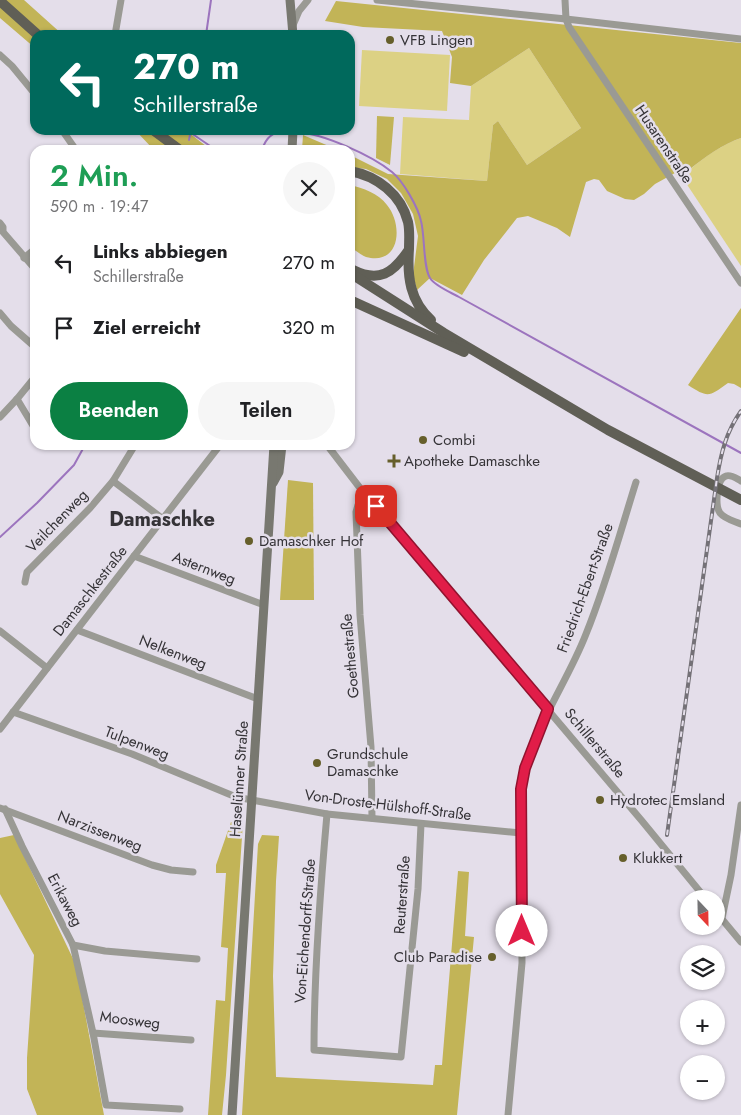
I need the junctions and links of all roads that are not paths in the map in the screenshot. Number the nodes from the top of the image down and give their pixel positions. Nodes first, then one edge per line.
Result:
1 (120, 0) edge
2 (290, 0) edge
3 (308, 0) edge
4 (377, 0) edge
5 (565, 0) edge
6 (0, 1) edge
7 (566, 19) junction
8 (32, 30) edge
9 (116, 30) edge
10 (293, 30) edge
11 (741, 40) edge
12 (0, 55) edge
13 (30, 88) edge
14 (156, 135) edge
15 (159, 135) edge
16 (164, 145) edge
17 (173, 145) edge
18 (355, 172) edge
19 (0, 223) edge
20 (408, 251) junction
21 (30, 253) edge
22 (24, 258) junction
23 (30, 264) edge
24 (355, 271) edge
25 (355, 275) edge
26 (741, 283) edge
27 (355, 302) edge
28 (0, 313) edge
29 (444, 333) junction
30 (30, 343) edge
31 (502, 368) junction
32 (30, 383) edge
33 (17, 399) junction
34 (1, 414) edge
35 (30, 421) edge
36 (132, 450) edge
37 (216, 450) edge
38 (274, 450) edge
39 (281, 450) edge
40 (331, 450) edge
41 (113, 481) junction
42 (741, 481) edge
43 (636, 482) dead end
44 (271, 486) junction
45 (369, 498) junction
46 (741, 500) edge
47 (162, 519) junction
48 (741, 524) edge
49 (134, 556) junction
50 (25, 582) dead end
51 (264, 605) junction
52 (77, 630) junction
53 (0, 631) edge
54 (47, 668) junction
55 (258, 699) junction
56 (548, 709) junction
57 (13, 712) junction
58 (0, 729) edge
59 (252, 800) junction
60 (741, 806) edge
61 (2, 808) edge
62 (327, 814) junction
63 (372, 818) junction
64 (421, 824) junction
65 (521, 834) junction
66 (193, 872) dead end
67 (699, 890) edge
68 (725, 904) edge
69 (725, 922) edge
70 (741, 942) edge
71 (73, 945) junction
72 (197, 959) dead end
73 (93, 1032) junction
74 (191, 1040) dead end
75 (401, 1057) joint
76 (180, 1110) dead end
77 (232, 1115) edge
78 (508, 1115) edge

1 - 9 street
2 - 10 street
3 - 10 street
4 - 7 street
5 - 7 street
6 - 8 main road
7 - 11 street
7 - 26 street, Husarenstraße
12 - 13 street
14 - 16 main road
15 - 17 main road
18 - 20 main road
19 - 22 street
20 - 24 main road
20 - 29 main road
21 - 22 street
22 - 23 street
25 - 29 main road
27 - 31 main road
28 - 30 street
29 - 31 main road
31 - 46 main road
32 - 33 street
33 - 34 street
33 - 35 street
36 - 41 street, Veilchenweg
37 - 47 street, Damaschkestraße
38 - 44 street, Haselünner Straße
39 - 44 street
40 - 45 street, Schillerstraße
41 - 47 street
41 - 50 street, Veilchenweg
42 - 48 street
43 - 56 street, Friedrich-Ebert-Straße
44 - 51 street, Haselünner Straße
45 - 56 street, Schillerstraße
45 - 63 street, Goethestraße
47 - 49 street, Damaschkestraße
49 - 51 street, Asternweg
49 - 52 street, Damaschkestraße
51 - 55 street, Haselünner Straße
52 - 54 street, Damaschkestraße
52 - 55 street, Nelkenweg
53 - 54 street
54 - 57 street, Damaschkestraße
55 - 59 street, Haselünner Straße
56 - 65 street, Friedrich-Ebert-Straße
56 - 67 street, Schillerstraße
57 - 58 street, Damaschkestraße
57 - 59 street, Tulpenweg
59 - 62 street, Von-Droste-Hülshoff-Straße
59 - 77 street, Haselünner Straße
60 - 68 street
61 - 66 street, Narzissenweg
61 - 71 street, Erikaweg
62 - 63 street, Von-Droste-Hülshoff-Straße
62 - 75 street, Von-Eichendorff-Straße
63 - 64 street, Von-Droste-Hülshoff-Straße
64 - 65 street, Von-Droste-Hülshoff-Straße
64 - 75 street, Reuterstraße
65 - 78 street, Friedrich-Ebert-Straße
69 - 70 street
71 - 72 street, Erikaweg
71 - 73 street, Moosweg
73 - 74 street, Moosweg
73 - 76 street

